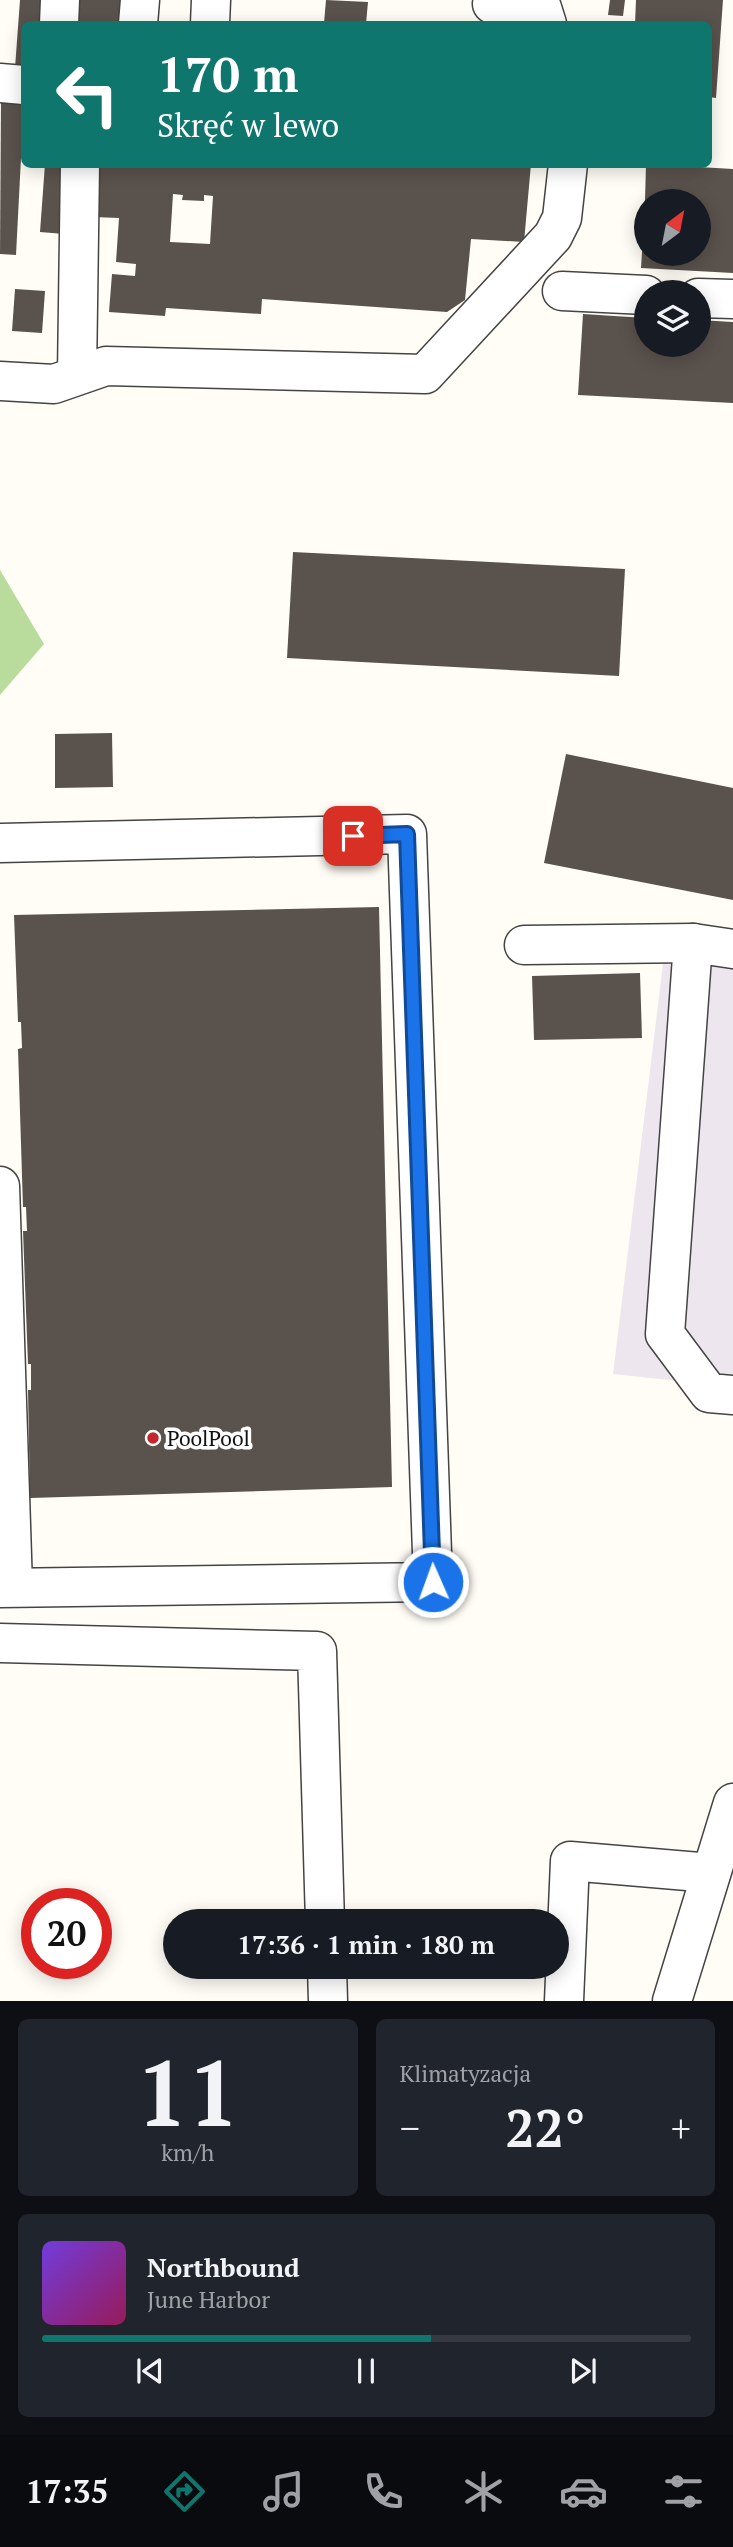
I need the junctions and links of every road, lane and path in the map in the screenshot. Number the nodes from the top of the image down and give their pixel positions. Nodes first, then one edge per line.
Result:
1 (60, 0) edge
2 (140, 0) edge
3 (211, 0) edge
4 (492, 4) dead end
5 (59, 21) edge
6 (138, 21) edge
7 (210, 21) edge
8 (546, 21) edge
9 (0, 83) edge
10 (21, 85) edge
11 (80, 168) edge
12 (568, 168) edge
13 (562, 291) dead end
14 (634, 294) edge
15 (711, 298) edge
16 (733, 299) edge
17 (78, 375) junction
18 (0, 381) edge
19 (0, 843) edge
20 (693, 943) junction
21 (524, 945) dead end
22 (733, 949) edge
23 (0, 1186) edge
24 (733, 1395) edge
25 (6, 1587) edge
26 (0, 1643) edge
27 (733, 1803) edge
28 (711, 1873) junction
29 (326, 1909) edge
30 (327, 1979) edge
31 (328, 2001) edge
32 (564, 2001) edge
33 (672, 2001) edge

1 - 5 lane
2 - 6 lane
3 - 7 lane
4 - 8 lane
9 - 10 lane
11 - 17 lane
12 - 17 lane
13 - 14 lane
15 - 16 lane
17 - 18 lane
19 - 25 lane
20 - 21 lane
20 - 22 lane
20 - 24 lane
23 - 25 lane
26 - 29 lane
27 - 28 lane
28 - 32 lane
28 - 33 lane
30 - 31 lane

